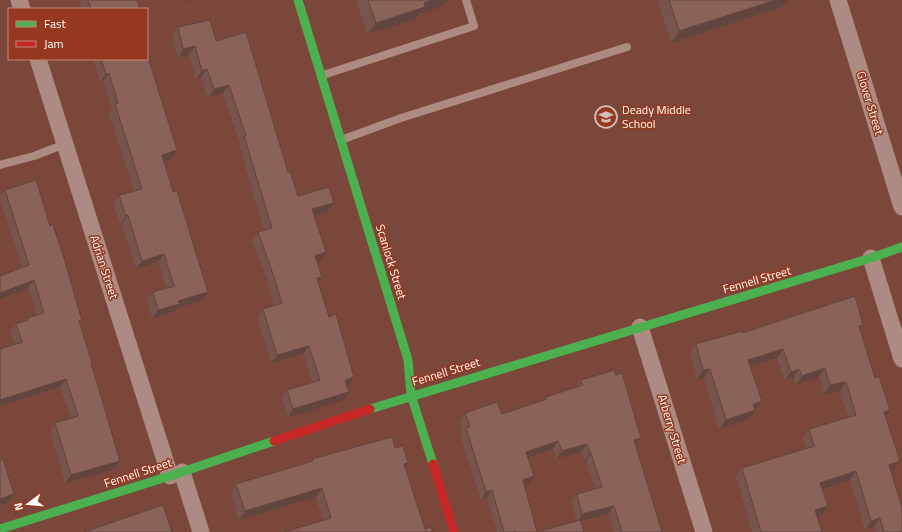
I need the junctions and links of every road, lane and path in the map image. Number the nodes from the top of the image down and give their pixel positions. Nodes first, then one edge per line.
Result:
1 (298, 0) edge
2 (466, 0) edge
3 (838, 0) edge
4 (627, 47) dead end
5 (38, 60) edge
6 (323, 75) junction
7 (341, 140) junction
8 (65, 144) junction
9 (0, 165) edge
10 (902, 207) edge
11 (902, 248) edge
12 (871, 258) junction
13 (640, 326) junction
14 (902, 359) edge
15 (411, 395) junction
16 (176, 474) junction
17 (0, 529) edge
18 (201, 532) edge
19 (454, 532) edge
20 (704, 532) edge

1 - 6 street, Scanlock Street
2 - 6 lane
3 - 10 street, Glover Street
4 - 7 lane
5 - 8 street, Adrian Street
6 - 7 street, Scanlock Street
7 - 15 street, Scanlock Street
8 - 9 lane
8 - 16 street, Adrian Street
11 - 12 street, Fennell Street
12 - 13 street, Fennell Street
12 - 14 street
13 - 15 street, Fennell Street
13 - 20 street, Arberry Street
15 - 16 street, Fennell Street
15 - 19 street, Scanlock Street
16 - 17 street, Fennell Street
16 - 18 street, Adrian Street

